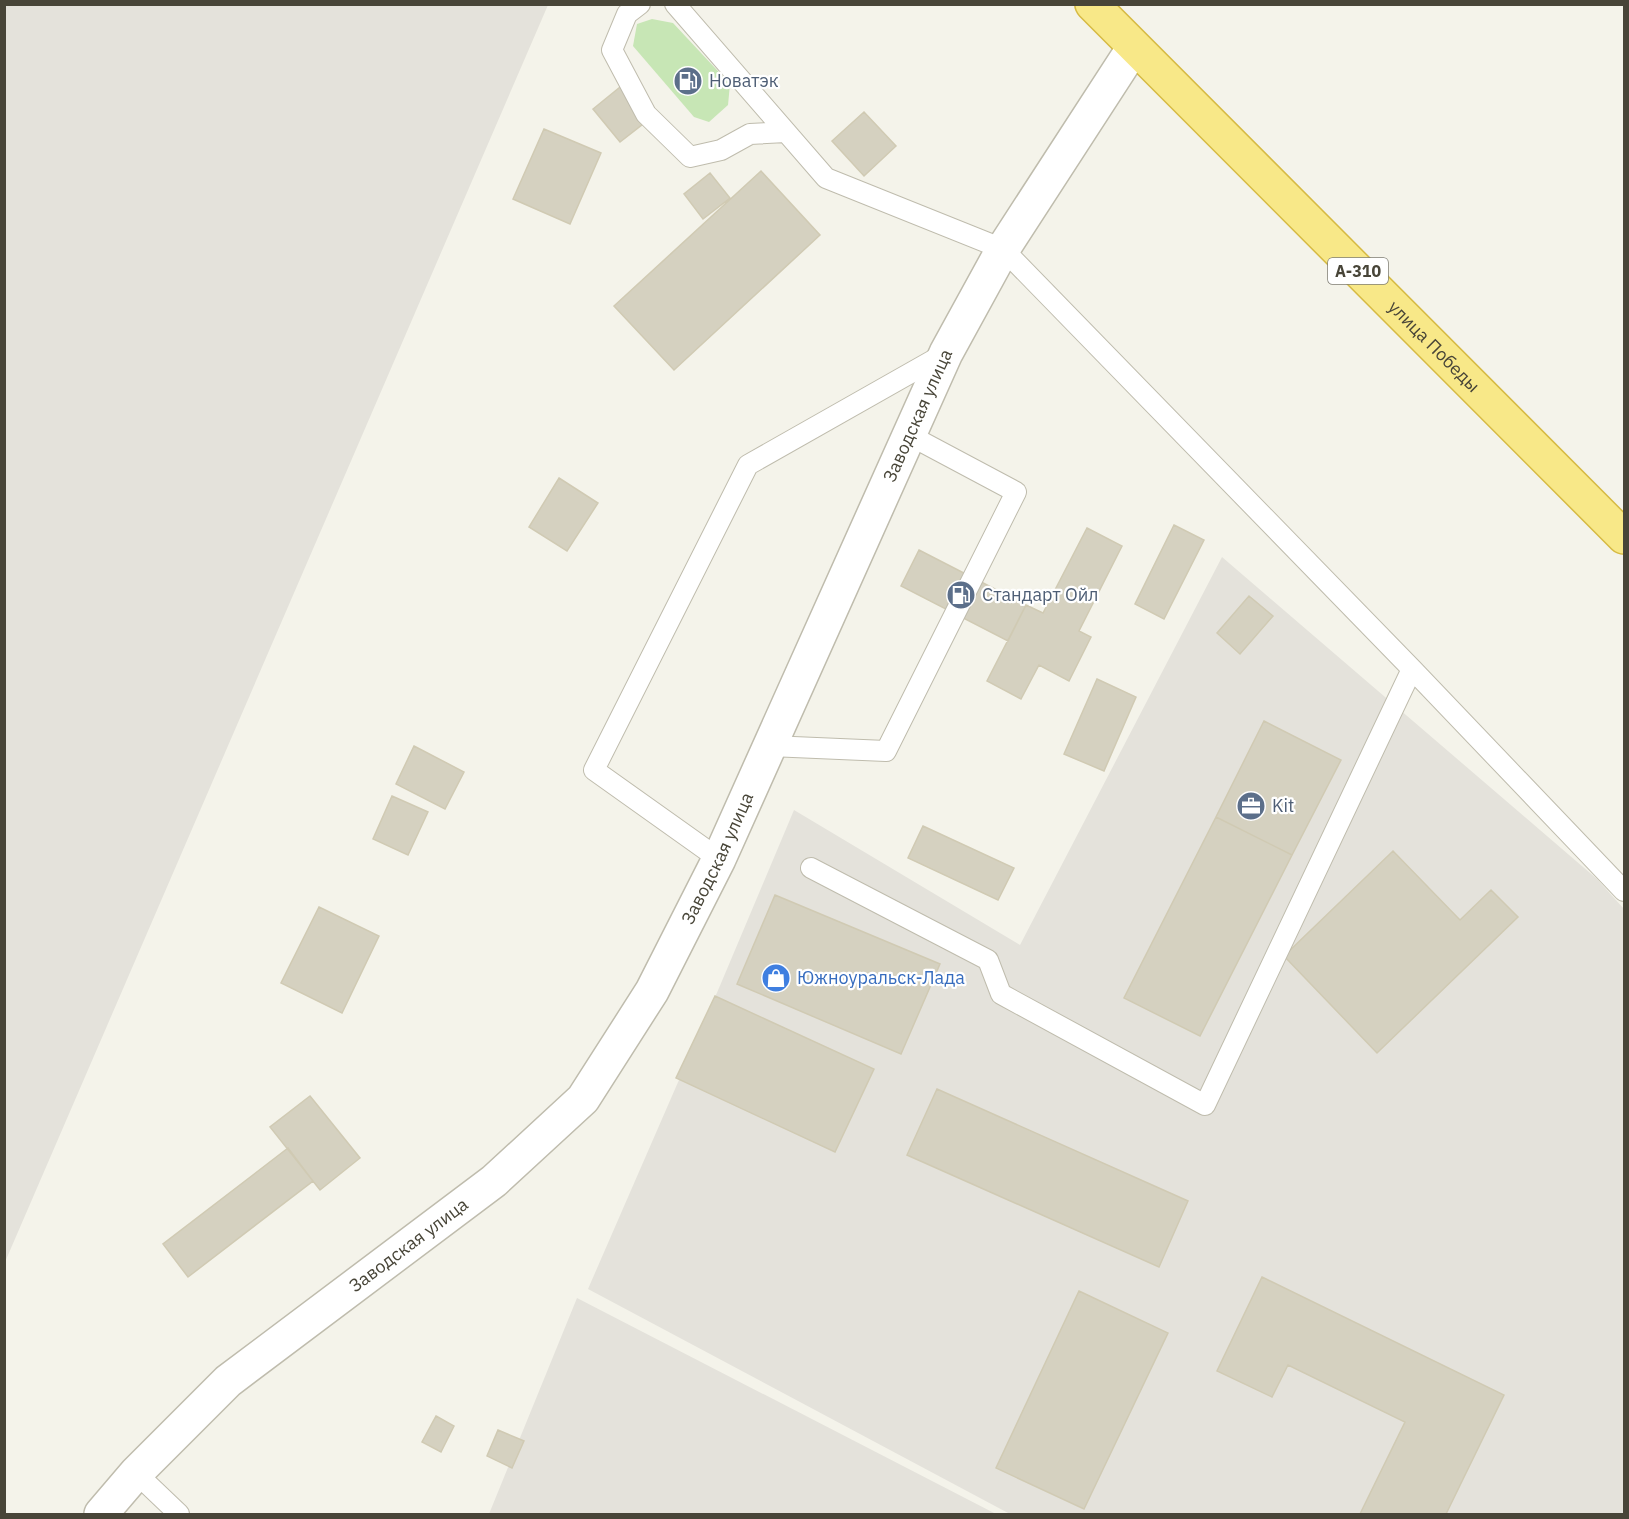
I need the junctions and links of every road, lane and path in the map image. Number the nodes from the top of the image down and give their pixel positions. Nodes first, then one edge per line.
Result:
1 (640, 4) edge
2 (675, 4) edge
3 (1092, 4) edge
4 (1134, 47) junction
5 (786, 132) junction
6 (1003, 249) junction
7 (946, 353) junction
8 (909, 435) junction
9 (1624, 537) edge
10 (1412, 669) junction
11 (770, 746) junction
12 (719, 859) junction
13 (811, 868) dead end
14 (1624, 891) edge
15 (136, 1473) junction
16 (101, 1515) edge
17 (179, 1515) edge

1 - 5 lane
2 - 5 lane
3 - 4 highway, улица Победы / А-310
4 - 6 street, Заводская улица
4 - 9 highway, улица Победы / А-310
5 - 6 lane
6 - 7 street, Заводская улица
6 - 10 lane
7 - 8 street, Заводская улица
7 - 12 lane
8 - 11 street, Заводская улица
8 - 11 lane
10 - 13 lane
10 - 14 lane
11 - 12 street, Заводская улица
12 - 15 street, Заводская улица
15 - 16 street, Заводская улица
15 - 17 lane

